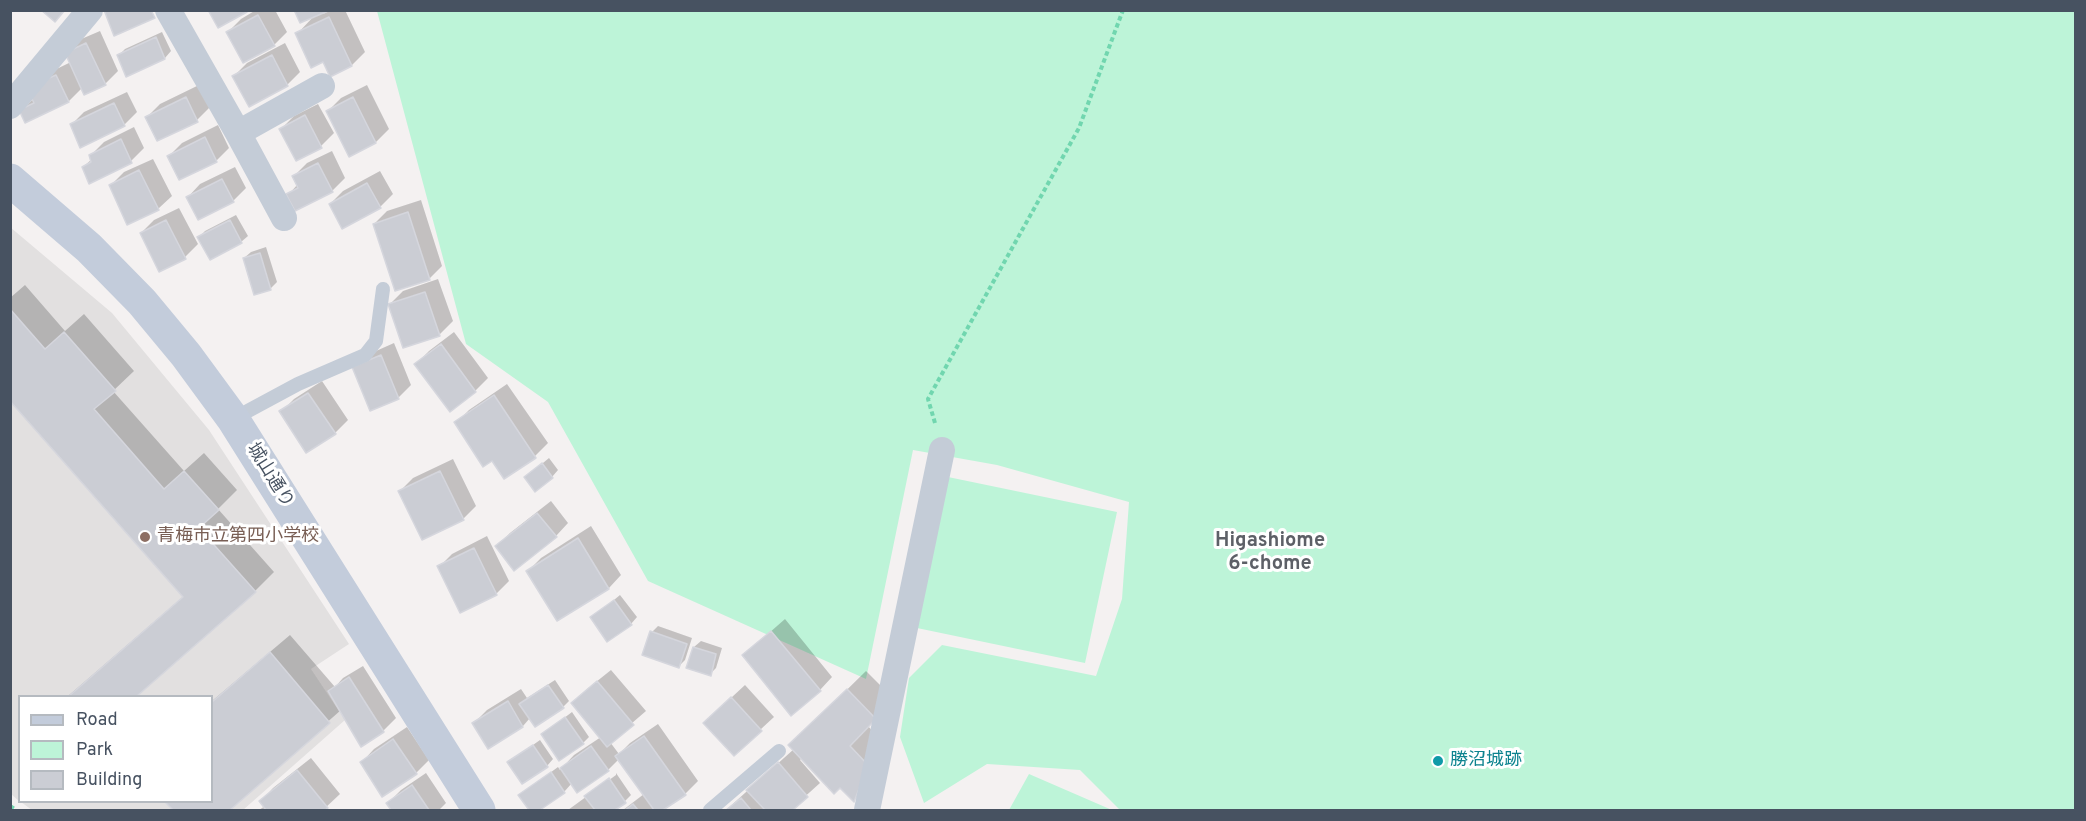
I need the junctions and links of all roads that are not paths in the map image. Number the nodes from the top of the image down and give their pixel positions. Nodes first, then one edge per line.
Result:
1 (90, 10) edge
2 (168, 10) edge
3 (322, 86) dead end
4 (10, 106) edge
5 (238, 132) junction
6 (10, 180) edge
7 (284, 218) dead end
8 (383, 289) dead end
9 (233, 420) junction
10 (942, 450) road end
11 (779, 751) dead end
12 (479, 810) edge
13 (710, 810) edge
14 (867, 810) edge

1 - 4 street
2 - 5 street
3 - 5 street
5 - 7 street
6 - 9 street, 城山通り
8 - 9 lane
9 - 12 street, 城山通り
10 - 14 street
11 - 13 lane

